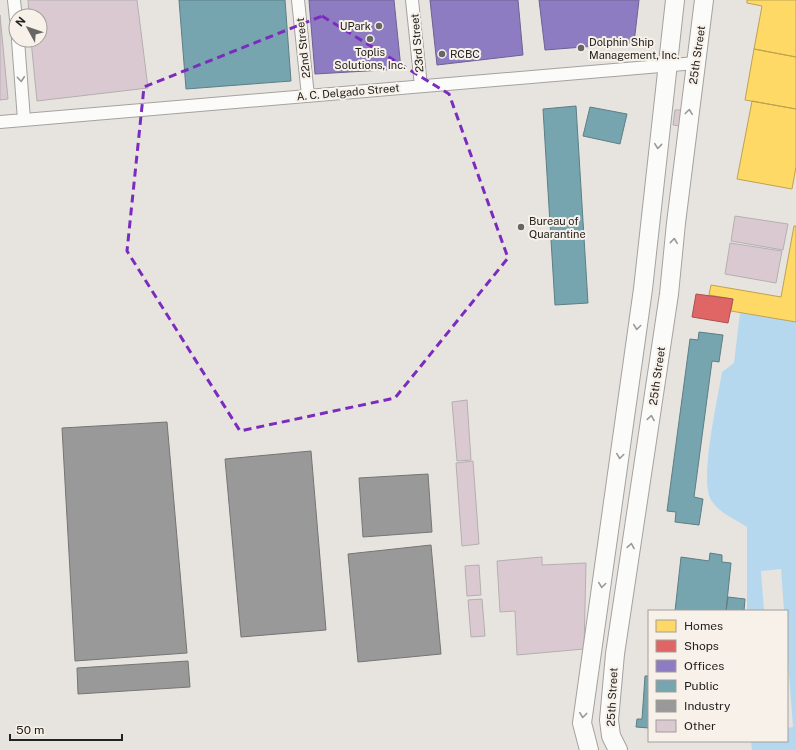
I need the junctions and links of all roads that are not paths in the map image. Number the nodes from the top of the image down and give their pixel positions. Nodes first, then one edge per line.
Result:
1 (298, 0) edge
2 (412, 0) edge
3 (675, 0) edge
4 (704, 0) edge
5 (19, 48) edge
6 (696, 63) junction
7 (667, 65) junction
8 (421, 86) junction
9 (308, 96) junction
10 (24, 120) junction
11 (0, 122) edge
12 (646, 261) junction
13 (671, 263) junction
14 (589, 750) edge
15 (618, 750) edge

1 - 9 street, 22nd Street
2 - 8 street, 23rd Street
3 - 7 street
4 - 6 street, 25th Street
5 -> 10 street
6 - 7 street, A. C. Delgado Street
13 -> 6 street, 25th Street
7 - 8 street, A. C. Delgado Street
7 -> 12 street
8 - 9 street, A. C. Delgado Street
9 - 10 street, A. C. Delgado Street
10 - 11 street, A. C. Delgado Street
12 - 13 street
12 -> 14 street
15 -> 13 street, 25th Street

